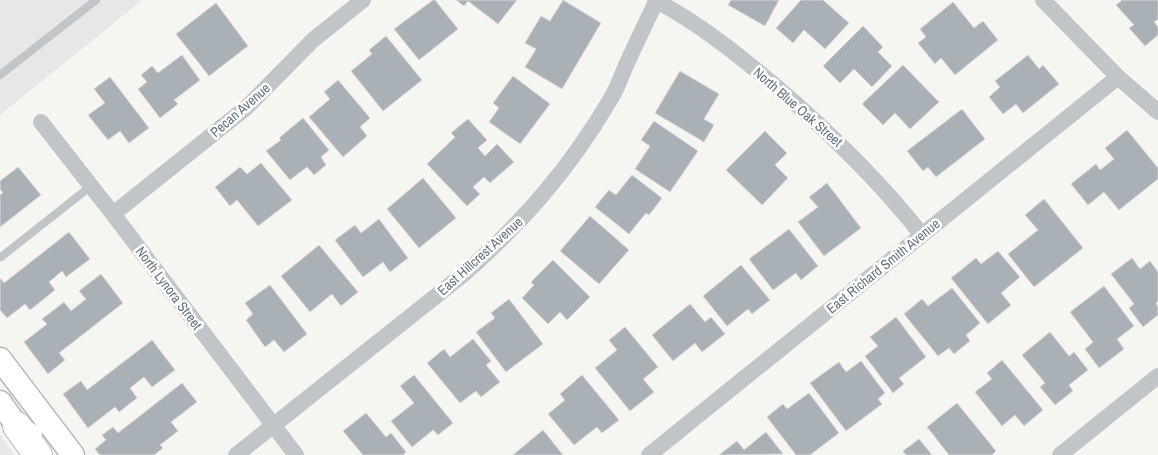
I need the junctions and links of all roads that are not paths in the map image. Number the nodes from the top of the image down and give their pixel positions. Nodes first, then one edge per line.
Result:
1 (96, 0) edge
2 (363, 0) edge
3 (656, 0) edge
4 (1043, 0) edge
5 (0, 75) edge
6 (1118, 77) junction
7 (1158, 112) edge
8 (41, 122) dead end
9 (91, 186) junction
10 (113, 214) junction
11 (922, 235) junction
12 (1, 257) edge
13 (0, 359) edge
14 (1158, 376) edge
15 (0, 402) edge
16 (273, 425) junction
17 (17, 426) junction
18 (38, 455) edge
19 (54, 455) edge
20 (73, 455) edge
21 (236, 455) edge
22 (296, 455) edge
23 (649, 455) edge
24 (1060, 455) edge

1 - 5 lane
2 - 10 street, Pecan Avenue
3 - 11 street, North Blue Oak Street
3 - 16 street, East Hillcrest Avenue
4 - 6 street
6 - 7 street
6 - 11 street, East Richard Smith Avenue
8 - 9 street, North Lynora Street
9 - 10 street, North Lynora Street
9 - 12 lane
10 - 16 street, North Lynora Street
11 - 23 street, East Richard Smith Avenue
13 - 20 main road
14 - 24 street
15 - 17 main road
16 - 21 street, East Hillcrest Avenue
16 - 22 street, North Lynora Street
17 - 18 highway
17 - 19 main road

